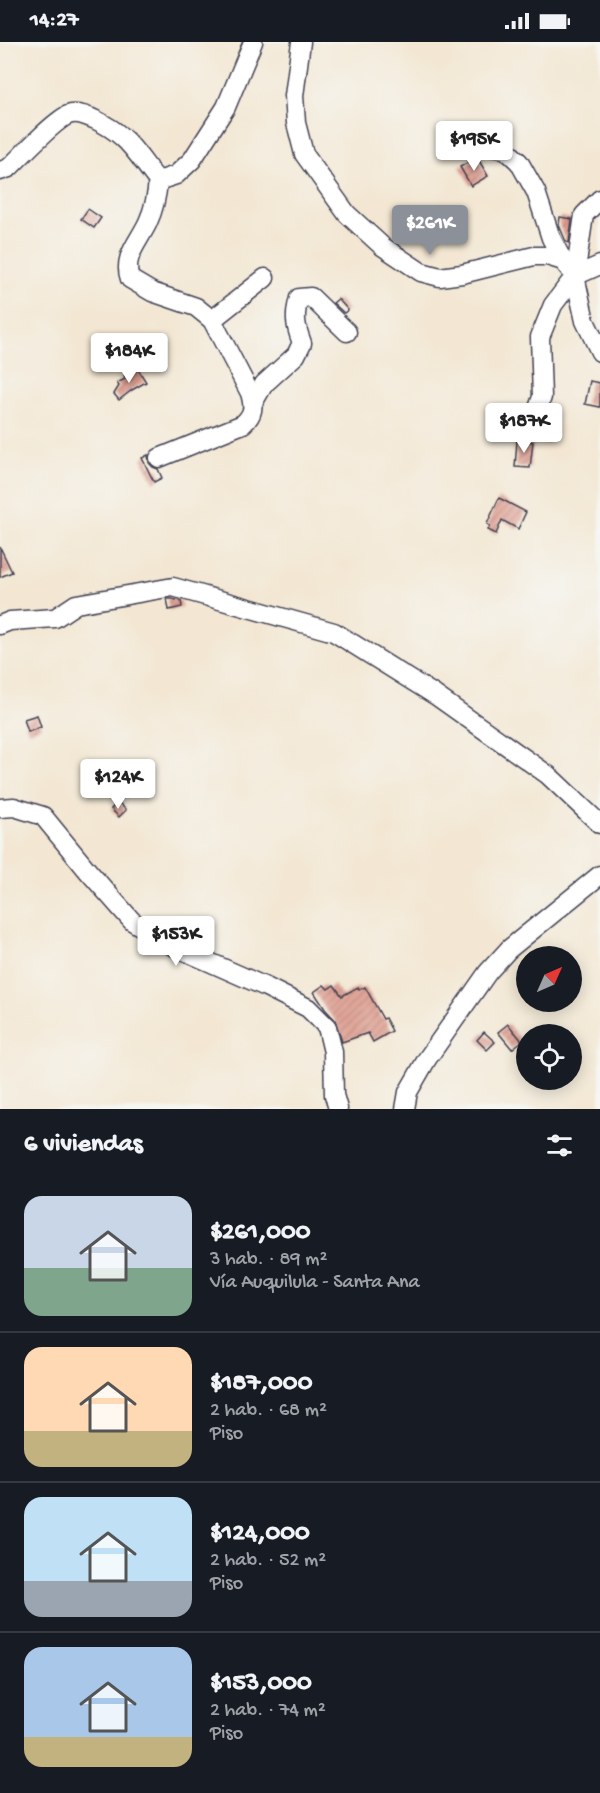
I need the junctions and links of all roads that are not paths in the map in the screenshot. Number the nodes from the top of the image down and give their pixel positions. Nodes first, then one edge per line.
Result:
1 (253, 42) edge
2 (301, 42) edge
3 (484, 145) dead end
4 (0, 171) edge
5 (158, 181) junction
6 (600, 198) edge
7 (563, 261) junction
8 (600, 265) edge
9 (575, 276) junction
10 (265, 278) dead end
11 (212, 320) junction
12 (347, 332) dead end
13 (600, 352) edge
14 (253, 403) junction
15 (531, 428) dead end
16 (159, 458) dead end
17 (0, 625) edge
18 (0, 808) edge
19 (600, 824) edge
20 (600, 875) edge
21 (338, 1109) edge
22 (405, 1109) edge

1 - 5 street
2 - 7 street
3 - 7 street
4 - 5 street
5 - 11 street
6 - 9 street
7 - 9 street
8 - 9 street
9 - 13 street
9 - 15 street
10 - 11 street
11 - 14 street
12 - 14 street
14 - 16 street
17 - 19 street
18 - 21 street
20 - 22 street

